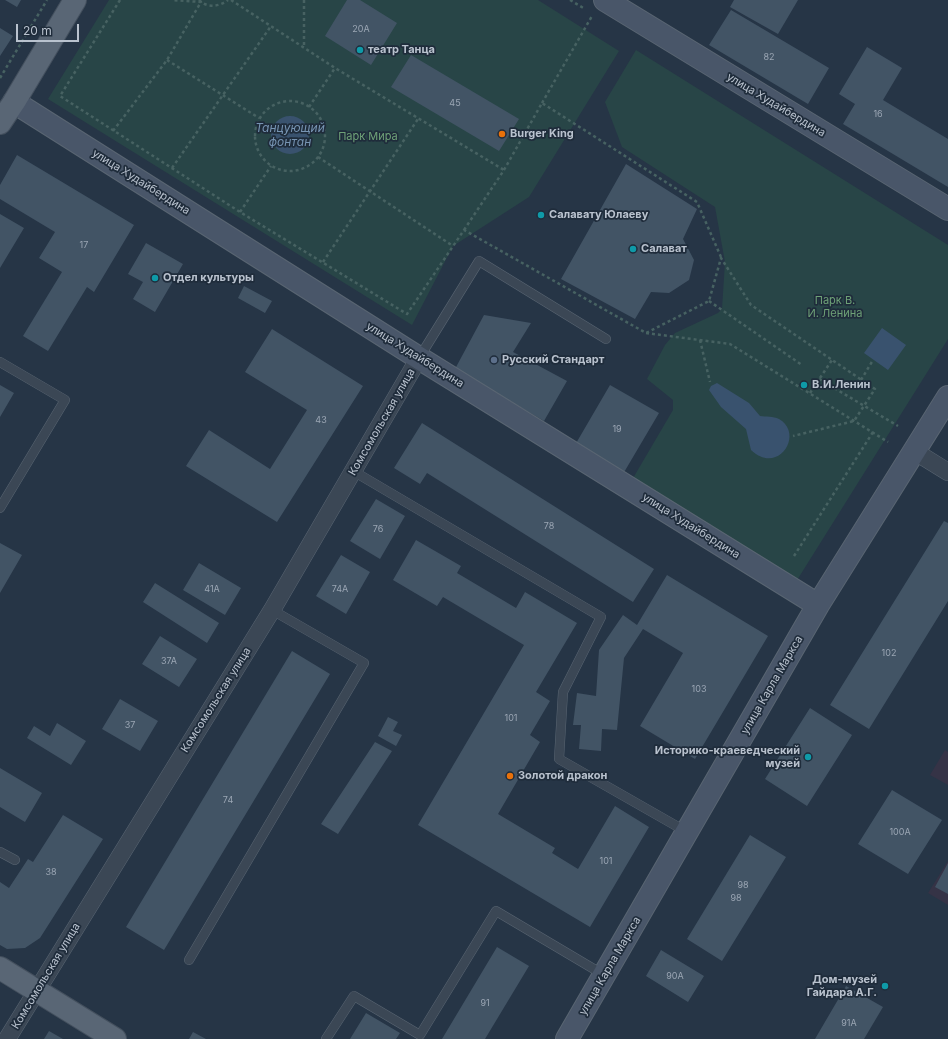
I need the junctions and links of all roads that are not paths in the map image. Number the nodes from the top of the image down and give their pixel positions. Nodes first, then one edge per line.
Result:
1 (75, 0) edge
2 (595, 8) edge
3 (14, 102) junction
4 (0, 123) edge
5 (948, 209) edge
6 (606, 339) dead end
7 (419, 358) junction
8 (0, 362) edge
9 (948, 397) edge
10 (914, 451) junction
11 (353, 471) junction
12 (948, 472) edge
13 (0, 508) edge
14 (818, 605) junction
15 (272, 610) junction
16 (687, 832) junction
17 (0, 852) edge
18 (15, 860) dead end
19 (189, 960) dead end
20 (0, 968) edge
21 (604, 976) junction
22 (36, 991) junction
23 (7, 1039) edge
24 (115, 1039) edge
25 (326, 1039) edge
26 (567, 1039) edge

1 - 3 main road
2 - 5 street, улица Худайбердина
3 - 4 main road
3 - 7 street, улица Худайбердина
6 - 7 lane
7 - 11 street, Комсомольская улица
7 - 14 street, улица Худайбердина
8 - 13 lane
9 - 10 street, улица Карла Маркса
10 - 12 street
10 - 14 street, улица Карла Маркса
11 - 15 street, Комсомольская улица
11 - 16 lane
14 - 16 street, улица Карла Маркса
15 - 19 lane
15 - 22 street, Комсомольская улица
16 - 21 street, улица Карла Маркса
17 - 18 lane
20 - 22 main road
21 - 25 lane
21 - 26 street, улица Карла Маркса
22 - 23 street, Комсомольская улица
22 - 24 main road

